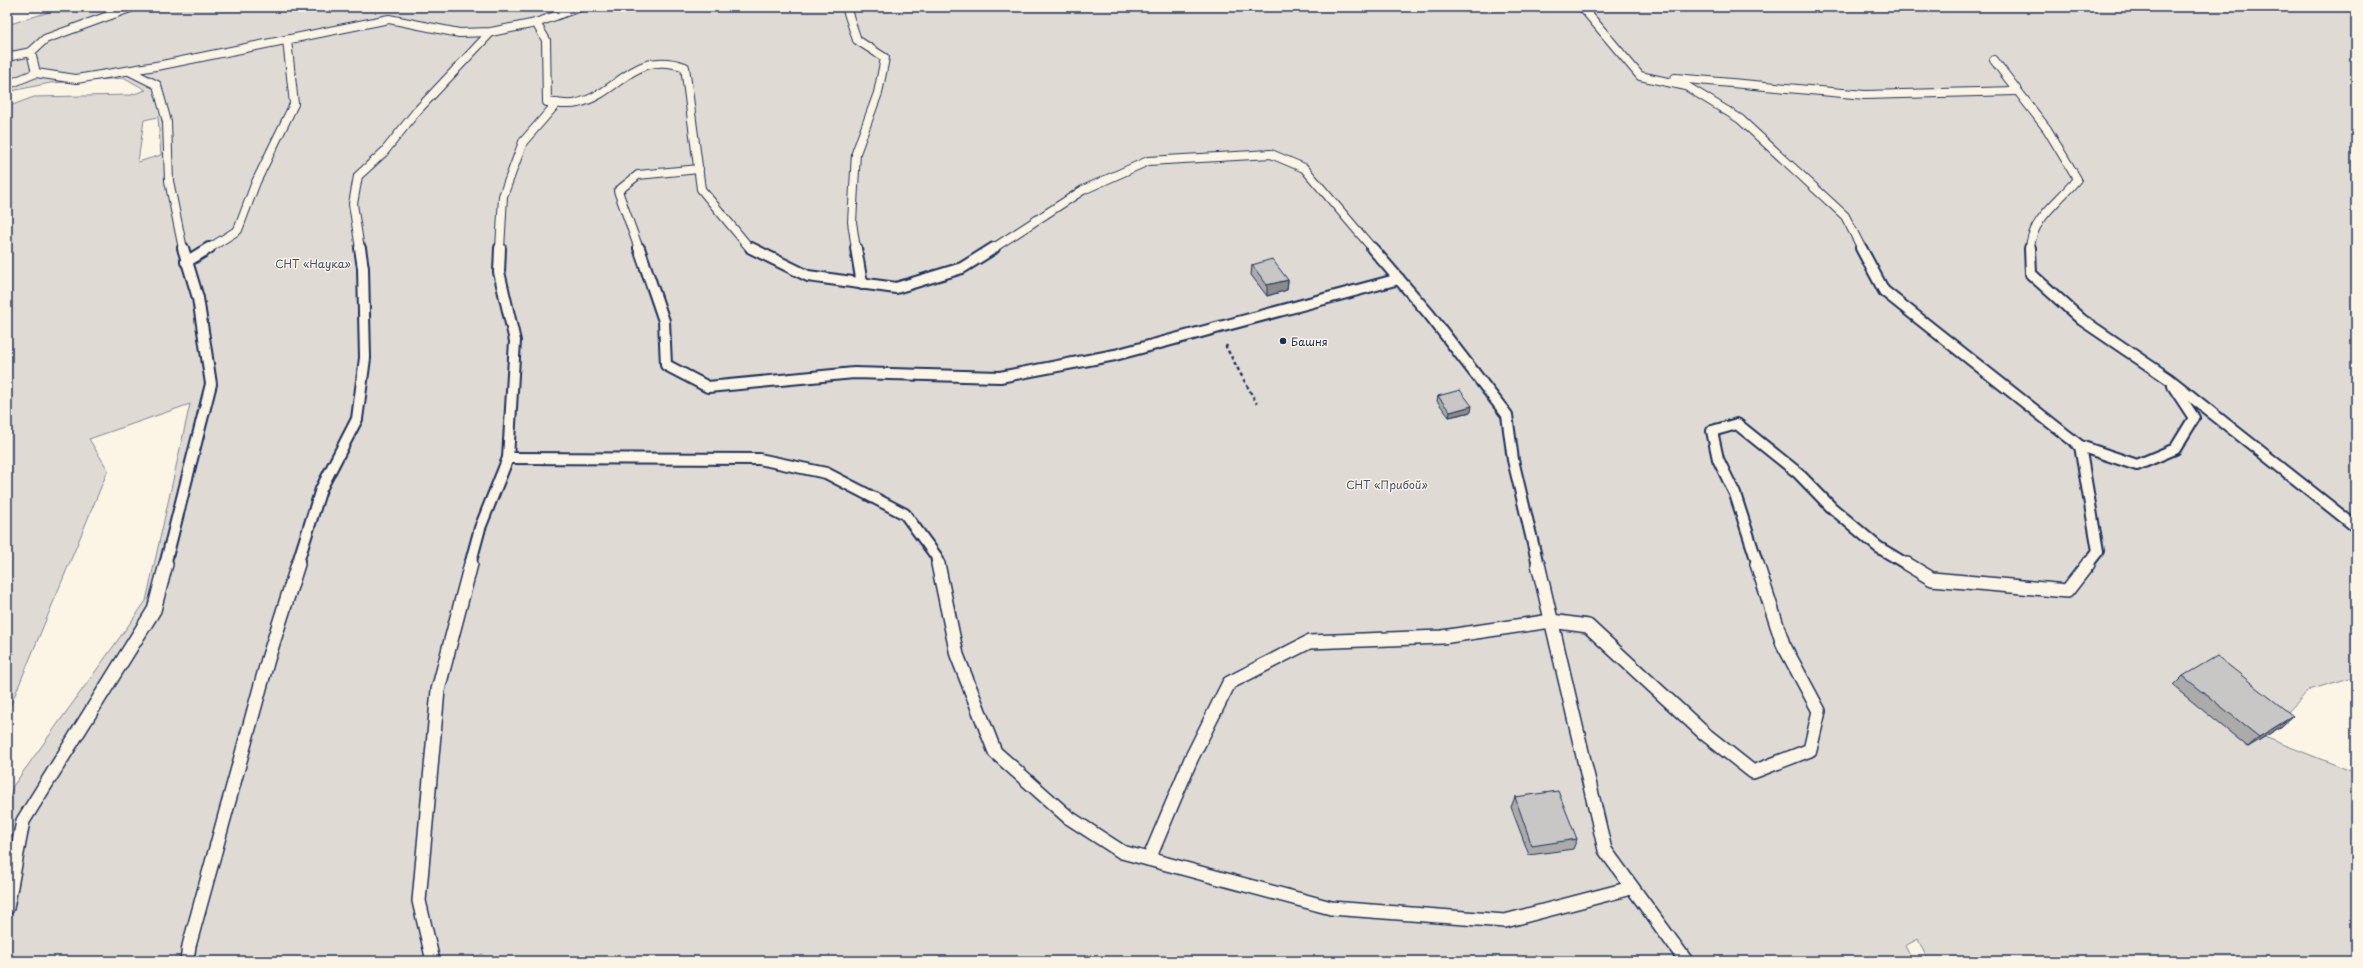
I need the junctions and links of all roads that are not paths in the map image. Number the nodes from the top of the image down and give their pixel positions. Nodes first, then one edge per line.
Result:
1 (133, 7) edge
2 (580, 7) edge
3 (846, 7) edge
4 (1582, 7) edge
5 (536, 23) junction
6 (491, 32) junction
7 (287, 40) junction
8 (30, 52) junction
9 (7, 56) edge
10 (1994, 60) dead end
11 (130, 70) junction
12 (36, 73) junction
13 (1640, 76) junction
14 (7, 85) edge
15 (2016, 92) junction
16 (557, 103) junction
17 (699, 169) junction
18 (186, 262) junction
19 (1398, 279) junction
20 (862, 284) junction
21 (2169, 378) junction
22 (2080, 446) junction
23 (508, 458) junction
24 (2356, 527) edge
25 (1551, 620) junction
26 (1149, 859) junction
27 (1631, 888) junction
28 (7, 908) edge
29 (187, 961) edge
30 (433, 961) edge
31 (1686, 961) edge

1 - 8 lane
2 - 5 lane
3 - 20 lane
4 - 13 lane
5 - 6 lane
5 - 16 lane
6 - 7 lane
6 - 29 lane
7 - 11 lane
7 - 18 lane
8 - 9 lane
8 - 12 lane
10 - 15 lane
11 - 12 lane
11 - 18 lane
12 - 14 lane
13 - 15 lane
13 - 22 lane
15 - 21 lane
16 - 17 lane
16 - 23 lane
17 - 19 lane
17 - 20 lane
18 - 28 lane
19 - 20 lane
19 - 25 lane
21 - 22 lane
21 - 24 lane
22 - 25 lane
23 - 26 lane
23 - 30 lane
25 - 26 lane
25 - 27 lane
26 - 27 lane
27 - 31 lane

